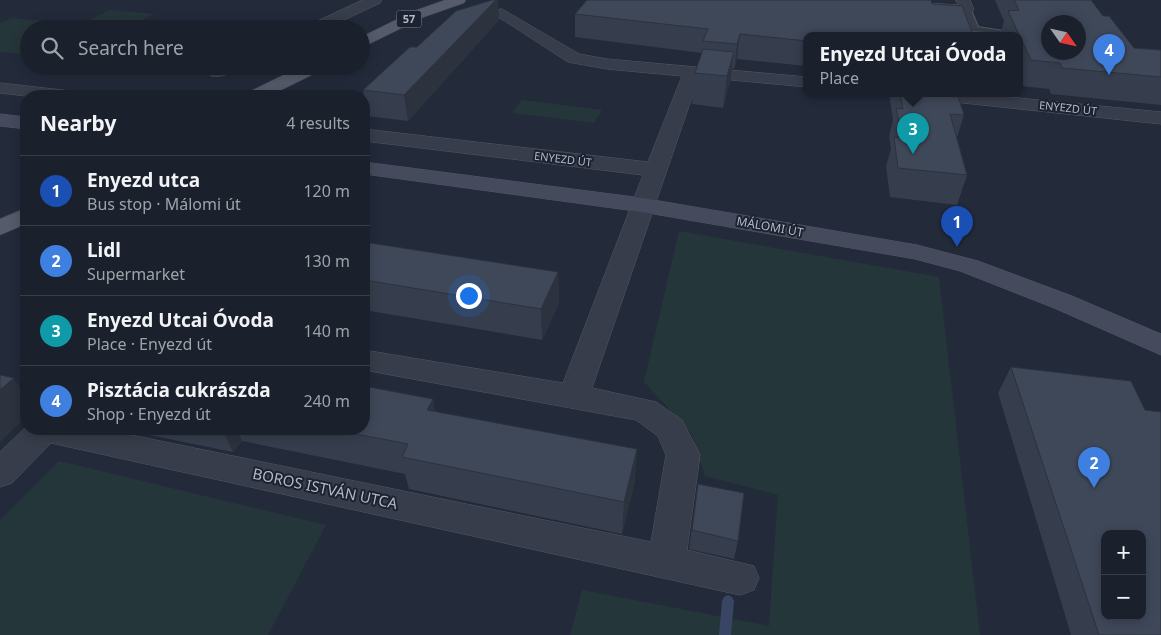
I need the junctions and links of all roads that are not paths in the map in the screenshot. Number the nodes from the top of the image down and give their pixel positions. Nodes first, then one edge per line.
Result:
1 (375, 0) edge
2 (459, 0) edge
3 (965, 5) edge
4 (910, 6) edge
5 (332, 20) edge
6 (446, 31) edge
7 (1000, 31) dead end
8 (370, 38) edge
9 (693, 71) junction
10 (298, 75) edge
11 (803, 82) edge
12 (0, 88) edge
13 (20, 90) edge
14 (267, 90) edge
15 (955, 97) edge
16 (1161, 118) edge
17 (0, 120) edge
18 (20, 122) edge
19 (370, 136) edge
20 (370, 169) edge
21 (656, 170) junction
22 (642, 206) junction
23 (20, 218) edge
24 (0, 228) edge
25 (1161, 345) edge
26 (370, 361) edge
27 (574, 396) junction
28 (39, 435) edge
29 (73, 435) edge
30 (0, 473) edge
31 (667, 562) junction
32 (740, 578) dead end

1 - 5 street
2 - 8 main road, 57
3 - 4 street
3 - 7 lane
6 - 9 street
9 - 11 street
9 - 21 street
10 - 14 main road
12 - 13 street
15 - 16 street, ENYEZD ÚT
17 - 18 street
19 - 21 street, ENYEZD ÚT
20 - 22 street, MÁLOMI ÚT
21 - 22 street
22 - 25 street, MÁLOMI ÚT
22 - 27 street
23 - 24 main road
26 - 27 street
27 - 31 street
28 - 30 street, BOROS ISTVÁN UTCA
29 - 31 street, BOROS ISTVÁN UTCA
31 - 32 street, BOROS ISTVÁN UTCA

